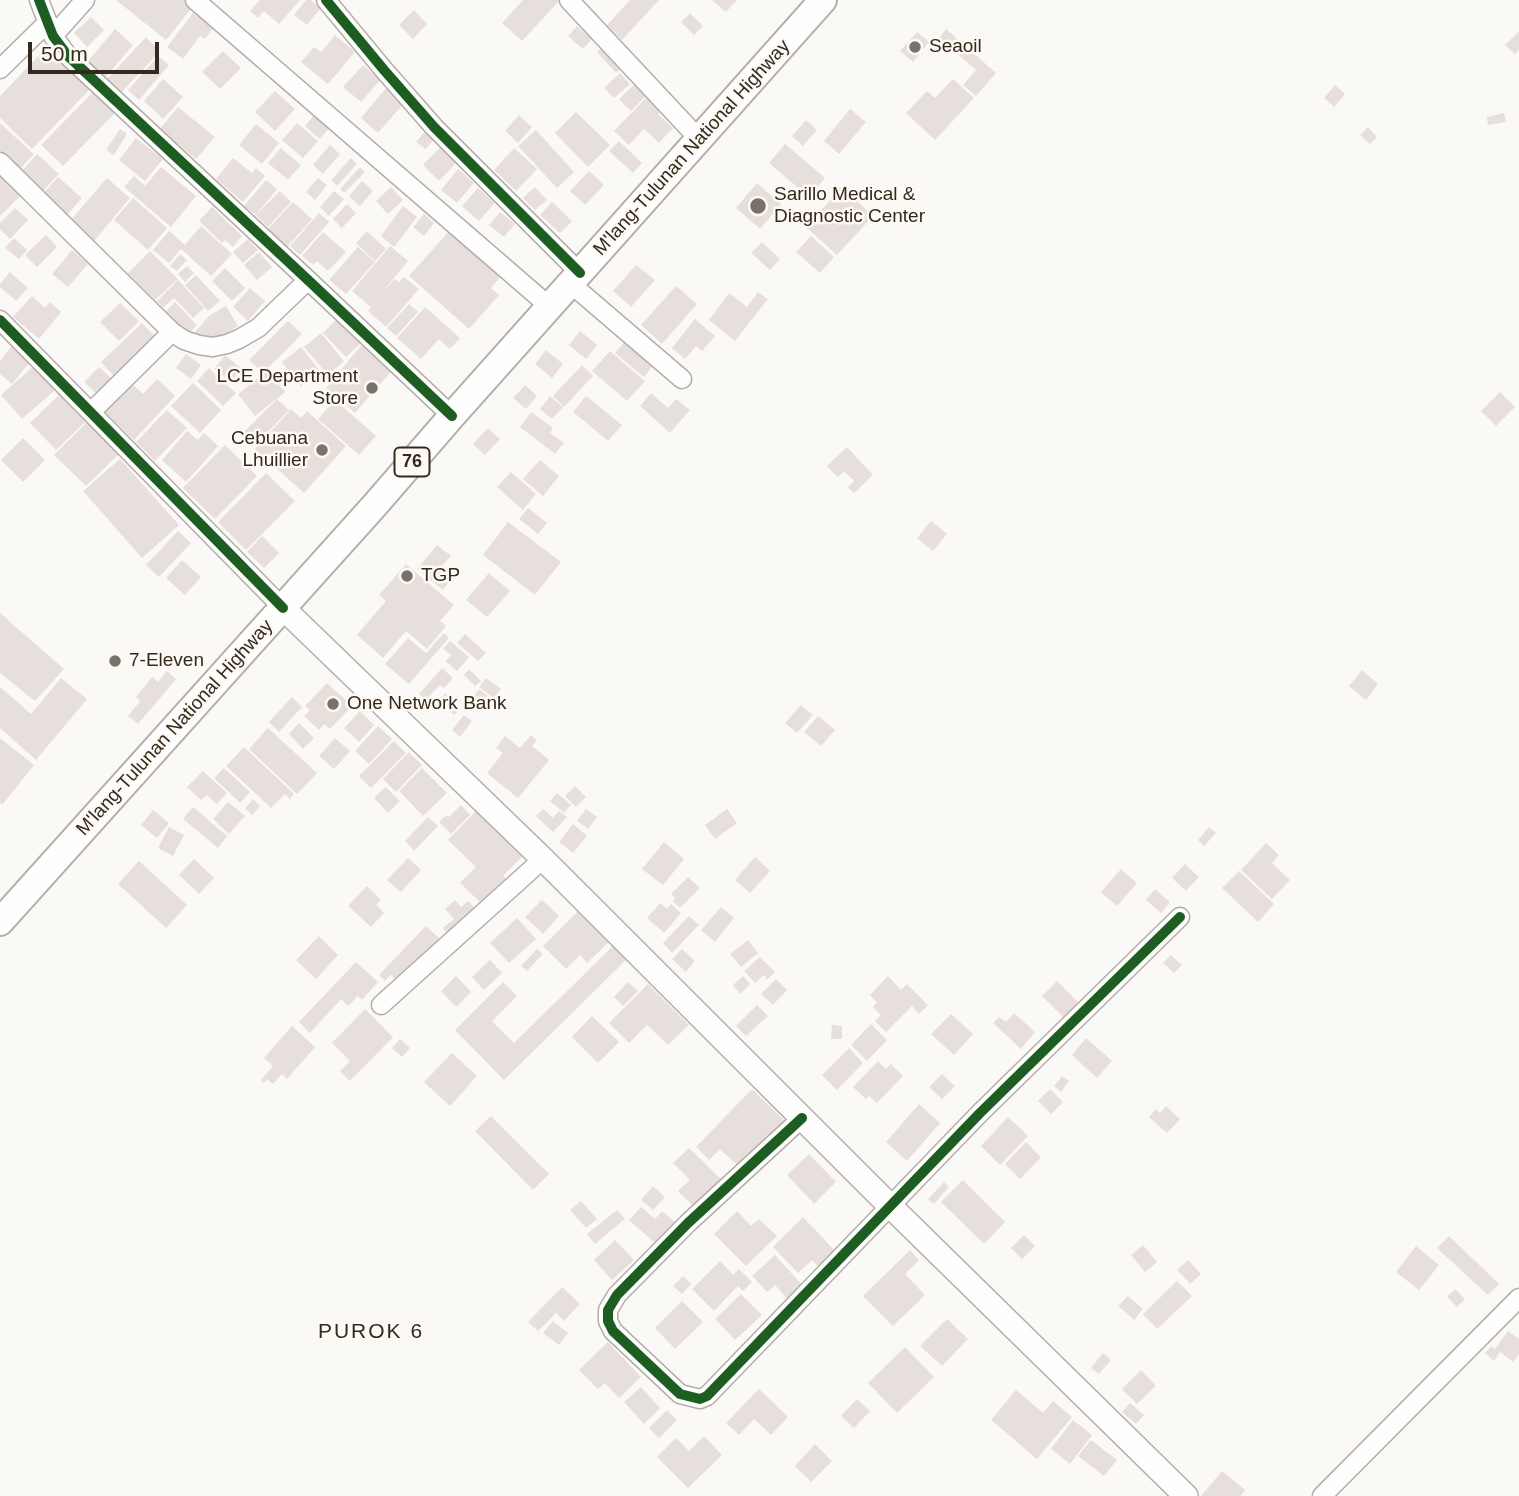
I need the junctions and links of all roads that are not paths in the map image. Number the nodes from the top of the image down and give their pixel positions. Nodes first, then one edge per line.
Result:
1 (39, 0) edge
2 (85, 0) edge
3 (195, 0) edge
4 (326, 0) edge
5 (569, 0) edge
6 (823, 0) edge
7 (51, 29) junction
8 (0, 69) edge
9 (699, 139) junction
10 (0, 163) edge
11 (575, 278) junction
12 (308, 280) junction
13 (550, 307) junction
14 (0, 320) edge
15 (172, 332) junction
16 (682, 379) dead end
17 (91, 412) junction
18 (452, 416) junction
19 (283, 608) junction
20 (543, 859) junction
21 (1180, 917) dead end
22 (0, 922) edge
23 (381, 1005) dead end
24 (802, 1118) junction
25 (891, 1207) junction
26 (1519, 1298) edge
27 (1186, 1496) edge
28 (1322, 1496) edge

1 - 7 street
2 - 7 street
3 - 13 street
4 - 11 street
5 - 9 street
6 - 9 highway, M'lang-Tulunan National Highway / 76
7 - 8 street
7 - 12 street
9 - 11 highway, M'lang-Tulunan National Highway / 76
10 - 15 street
11 - 13 highway, M'lang-Tulunan National Highway / 76
11 - 16 street
12 - 15 street
12 - 18 street
13 - 18 highway, M'lang-Tulunan National Highway / 76
14 - 17 street
15 - 17 street
17 - 19 street
18 - 19 highway, M'lang-Tulunan National Highway / 76
19 - 20 main road
19 - 22 highway, M'lang-Tulunan National Highway / 76
20 - 23 street
20 - 24 main road
21 - 25 street
24 - 25 main road
24 - 25 street
25 - 27 main road
26 - 28 street

